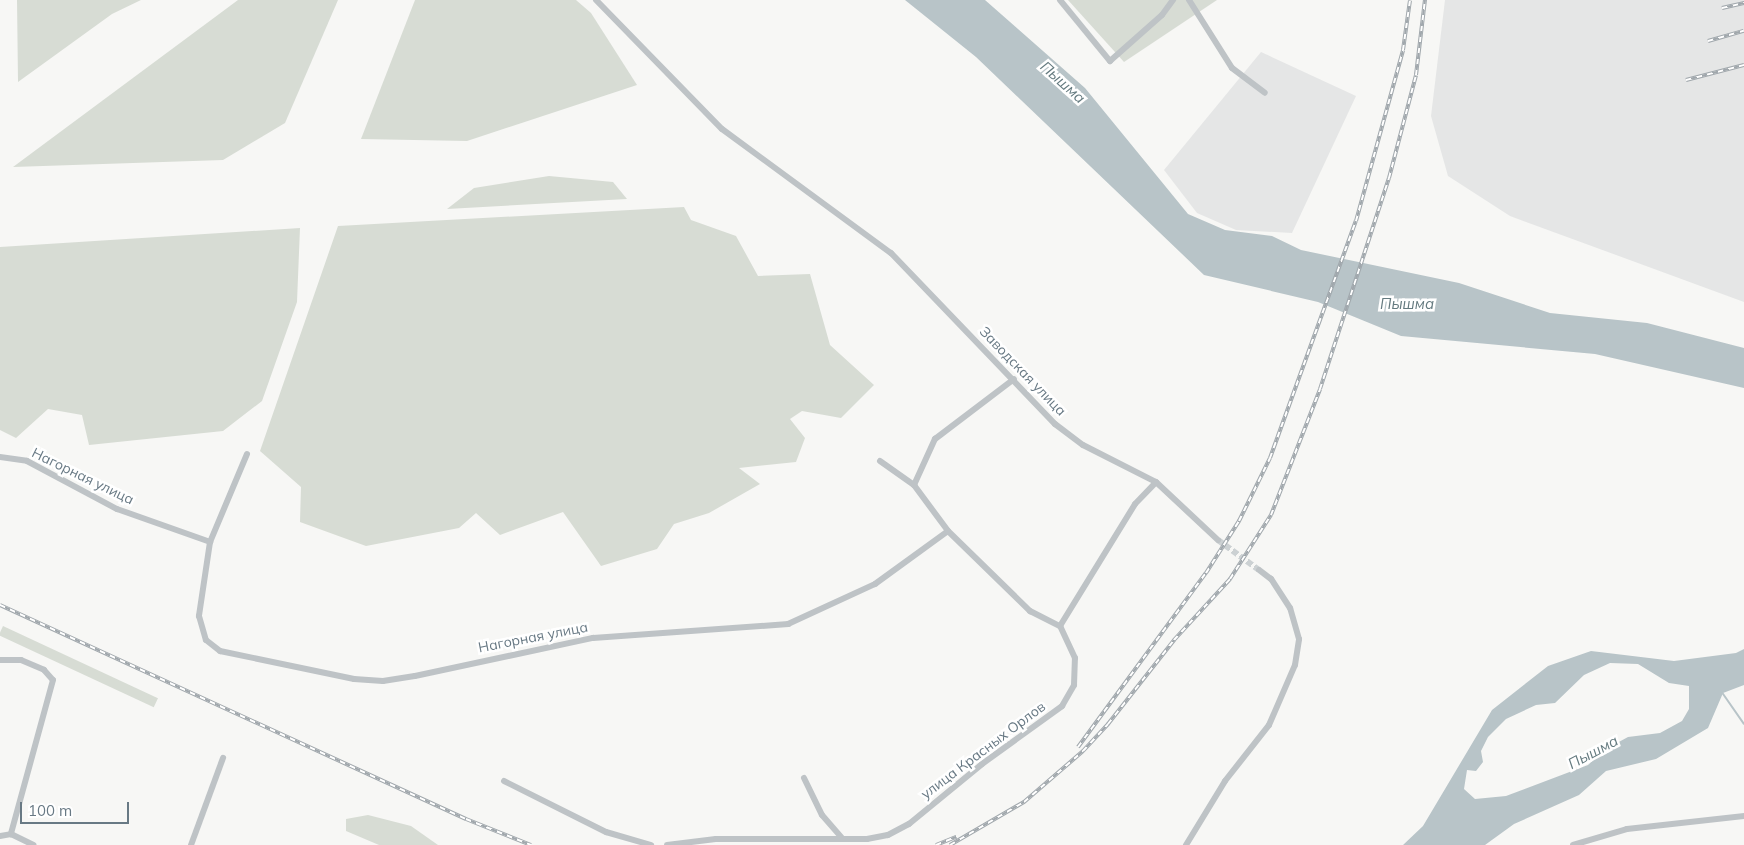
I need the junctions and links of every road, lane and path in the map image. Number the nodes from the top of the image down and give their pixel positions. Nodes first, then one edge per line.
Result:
1 (596, 0) edge
2 (1060, 0) edge
3 (1173, 0) edge
4 (1190, 0) edge
5 (1265, 92) dead end
6 (1014, 379) junction
7 (247, 454) dead end
8 (0, 457) edge
9 (880, 461) dead end
10 (1156, 482) junction
11 (914, 485) junction
12 (948, 531) junction
13 (1218, 540) tunnel mouth
14 (210, 542) junction
15 (1259, 570) tunnel mouth
16 (1060, 626) junction
17 (0, 660) edge
18 (223, 758) dead end
19 (804, 778) dead end
20 (504, 781) dead end
21 (1744, 816) edge
22 (11, 834) junction
23 (0, 836) edge
24 (842, 838) junction
25 (34, 845) edge
26 (191, 845) edge
27 (651, 845) edge
28 (667, 845) edge
29 (1186, 845) edge
30 (1572, 845) edge

1 - 6 street, Заводская улица
2 - 3 street
4 - 5 street
6 - 10 street, Заводская улица
6 - 11 street
7 - 14 street, Нагорная улица
8 - 14 street, Нагорная улица
9 - 11 street
10 - 13 street, Заводская улица
10 - 16 street
11 - 12 street
12 - 14 street, Нагорная улица
12 - 16 street
15 - 29 street
16 - 24 street, улица Красных Орлов
17 - 22 street
18 - 26 street
19 - 24 street
20 - 27 street
21 - 30 street
22 - 23 street
22 - 25 street
24 - 28 street, улица Красных Орлов

